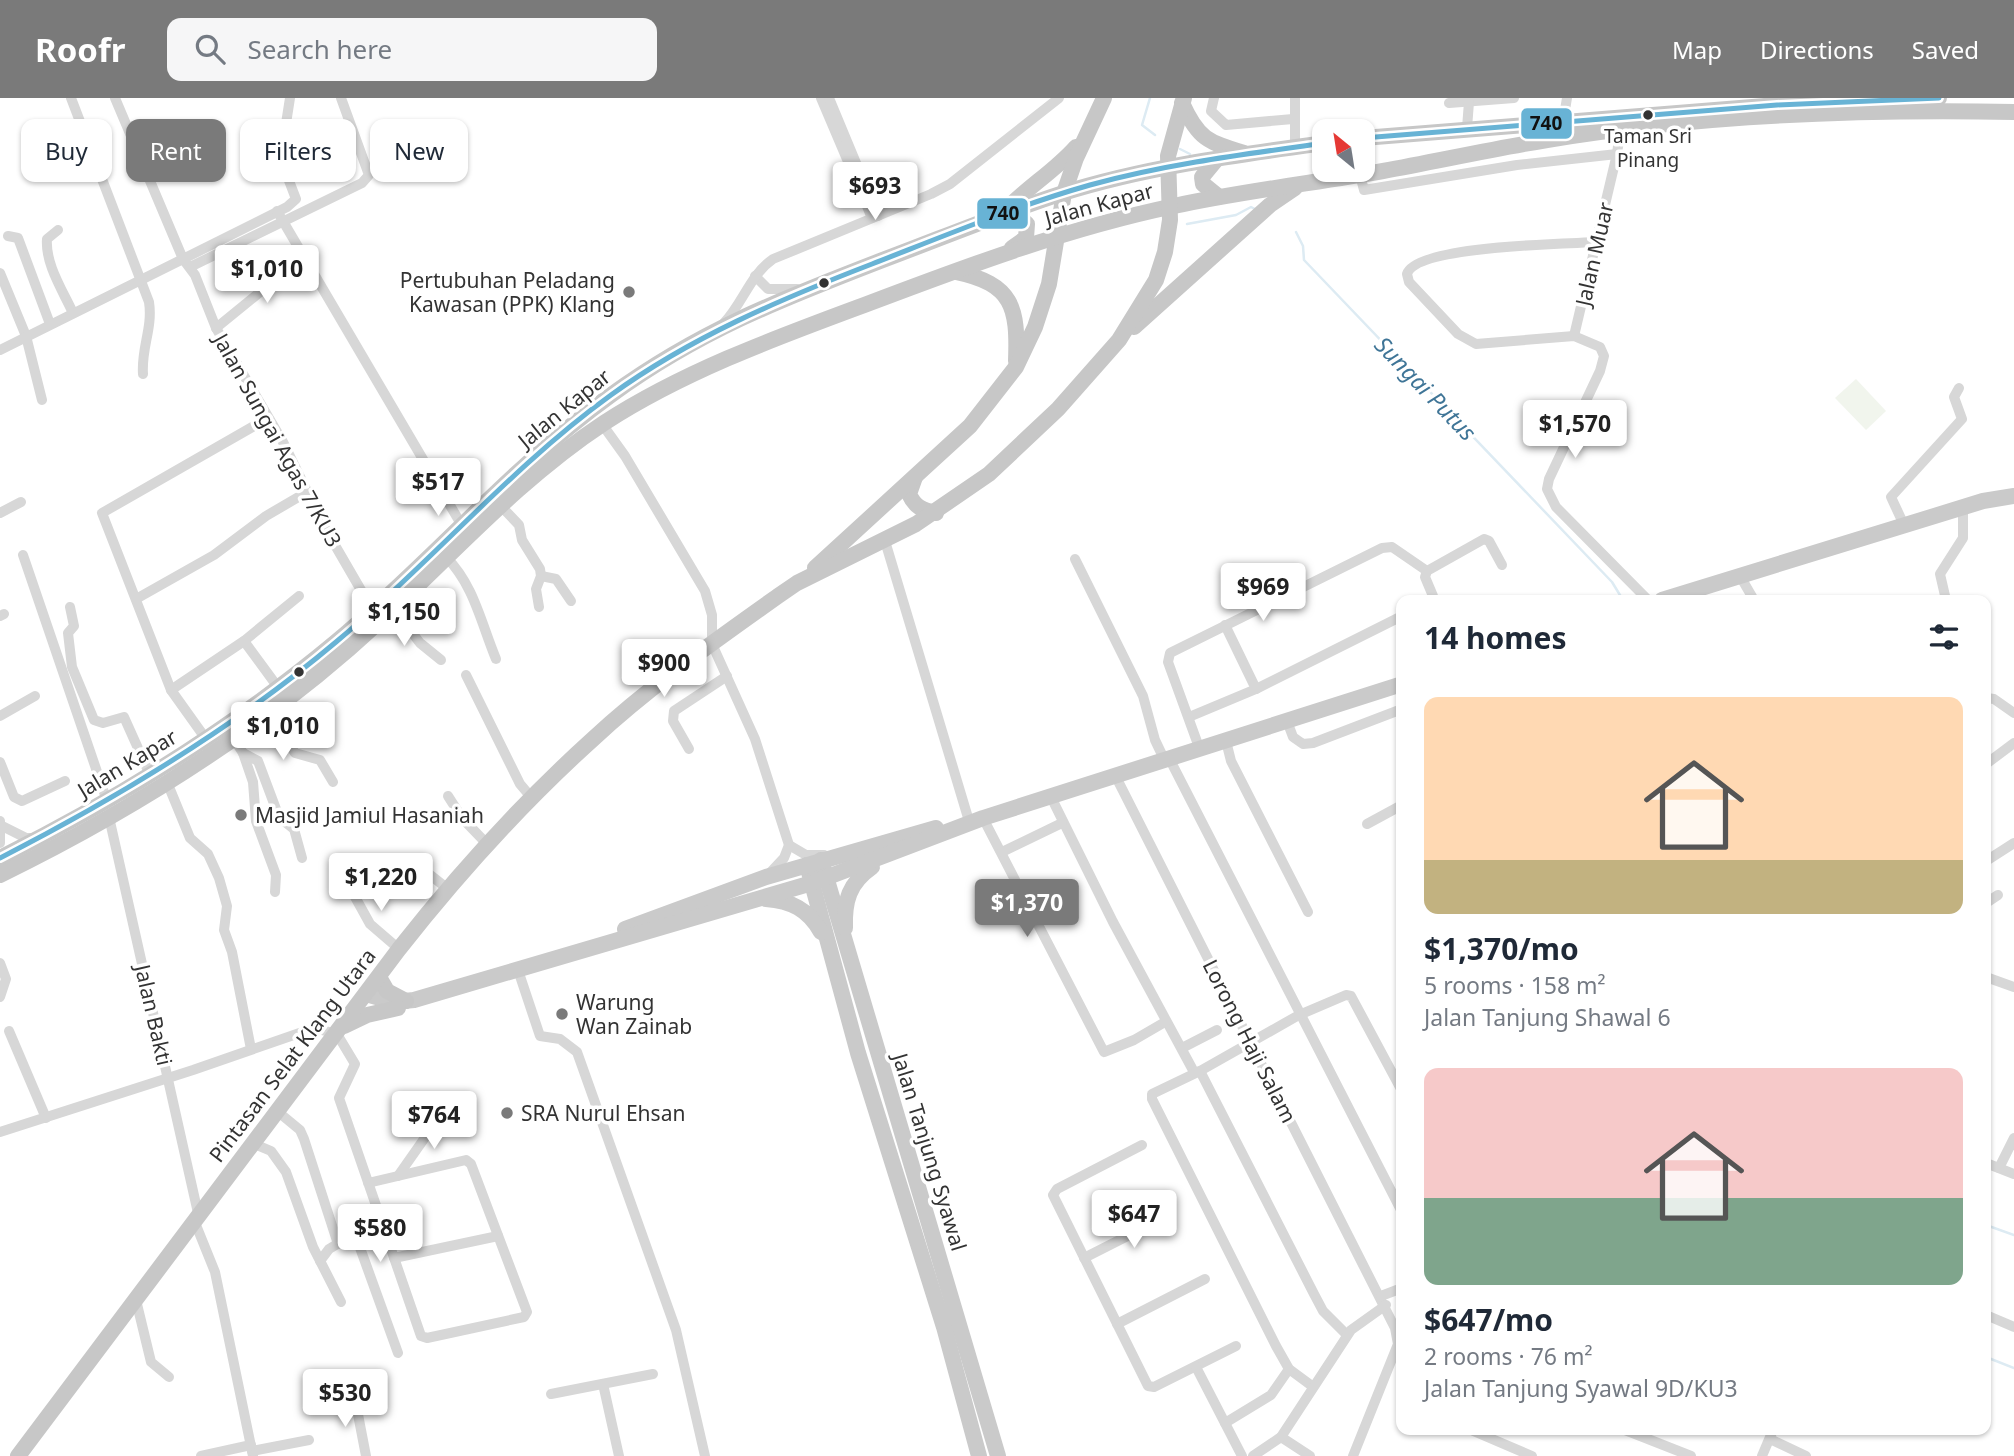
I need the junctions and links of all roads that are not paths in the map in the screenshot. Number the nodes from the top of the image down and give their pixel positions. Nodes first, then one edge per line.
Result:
1 (71, 98) edge
2 (115, 98) edge
3 (290, 98) edge
4 (341, 98) edge
5 (821, 98) edge
6 (829, 98) edge
7 (1059, 98) edge
8 (1104, 98) edge
9 (1214, 98) edge
10 (1295, 98) edge
11 (1514, 98) edge
12 (1567, 98) edge
13 (1939, 98) edge
14 (1183, 100) edge
15 (1469, 102) junction
16 (1449, 103) dead end
17 (2014, 112) edge
18 (1293, 120) junction
19 (1563, 122) junction
20 (1467, 128) junction
21 (1619, 131) junction
22 (1376, 137) edge
23 (1084, 139) junction
24 (1312, 145) edge
25 (1295, 147) junction
26 (1617, 154) junction
27 (1250, 155) junction
28 (1216, 160) junction
29 (1168, 168) junction
30 (1376, 172) edge
31 (1318, 182) edge
32 (1362, 182) edge
33 (1300, 185) junction
34 (1063, 193) junction
35 (1219, 197) junction
36 (867, 198) junction
37 (1170, 207) junction
38 (896, 209) junction
39 (277, 211) junction
40 (1000, 215) junction
41 (875, 217) junction
42 (282, 222) junction
43 (852, 226) junction
44 (58, 230) dead end
45 (8, 236) dead end
46 (1058, 236) junction
47 (1597, 242) junction
48 (997, 256) junction
49 (187, 263) junction
50 (306, 265) junction
51 (955, 272) junction
52 (0, 273) edge
53 (755, 276) junction
54 (141, 280) junction
55 (816, 286) junction
56 (74, 313) junction
57 (50, 324) junction
58 (722, 325) junction
59 (216, 328) junction
60 (26, 336) junction
61 (1574, 336) junction
62 (1119, 340) junction
63 (0, 350) edge
64 (1016, 367) junction
65 (143, 374) dead end
66 (1959, 388) dead end
67 (42, 400) dead end
68 (268, 418) junction
69 (602, 424) junction
70 (915, 477) junction
71 (307, 492) junction
72 (2014, 496) edge
73 (21, 502) dead end
74 (500, 505) junction
75 (1963, 507) junction
76 (0, 513) edge
77 (936, 513) junction
78 (461, 524) junction
79 (1904, 525) junction
80 (885, 541) junction
81 (23, 555) dead end
82 (446, 557) junction
83 (1075, 559) dead end
84 (1502, 565) dead end
85 (1427, 570) junction
86 (541, 576) junction
87 (1740, 576) junction
88 (800, 581) junction
89 (1433, 595) edge
90 (1643, 595) edge
91 (1681, 595) edge
92 (1752, 595) edge
93 (1945, 595) edge
94 (299, 596) dead end
95 (136, 599) junction
96 (571, 601) dead end
97 (70, 607) dead end
98 (539, 607) dead end
99 (393, 608) junction
100 (372, 609) junction
101 (1396, 618) edge
102 (1225, 625) junction
103 (244, 641) junction
104 (712, 644) junction
105 (496, 659) dead end
106 (441, 660) dead end
107 (466, 675) dead end
108 (727, 676) junction
109 (277, 686) junction
110 (1396, 686) edge
111 (1256, 689) junction
112 (171, 690) junction
113 (35, 696) dead end
114 (1991, 699) edge
115 (1396, 711) edge
116 (2014, 713) edge
117 (269, 714) junction
118 (0, 716) edge
119 (1189, 717) junction
120 (1287, 721) junction
121 (206, 738) junction
122 (1226, 741) junction
123 (2014, 743) edge
124 (239, 746) junction
125 (689, 749) dead end
126 (1200, 750) junction
127 (1168, 760) junction
128 (1991, 760) edge
129 (0, 762) edge
130 (150, 775) junction
131 (1116, 777) junction
132 (65, 781) dead end
133 (167, 782) junction
134 (332, 782) dead end
135 (447, 796) dead end
136 (531, 797) junction
137 (1051, 797) junction
138 (1396, 808) edge
139 (108, 809) junction
140 (976, 819) junction
141 (1, 823) edge
142 (1062, 823) junction
143 (1367, 824) dead end
144 (40, 838) junction
145 (0, 843) edge
146 (2014, 843) edge
147 (487, 845) junction
148 (789, 845) junction
149 (855, 850) junction
150 (1002, 852) junction
151 (895, 854) junction
152 (1991, 857) edge
153 (0, 858) edge
154 (302, 859) dead end
155 (814, 862) junction
156 (407, 865) dead end
157 (0, 875) edge
158 (766, 877) junction
159 (819, 881) junction
160 (349, 886) dead end
161 (448, 889) junction
162 (275, 892) dead end
163 (1998, 895) dead end
164 (756, 898) junction
165 (1991, 900) edge
166 (1308, 912) dead end
167 (839, 948) junction
168 (399, 949) junction
169 (0, 963) edge
170 (524, 969) junction
171 (379, 977) junction
172 (1991, 979) edge
173 (2014, 987) edge
174 (0, 997) edge
175 (365, 997) junction
176 (402, 1005) junction
177 (1299, 1015) junction
178 (1165, 1022) junction
179 (340, 1030) junction
180 (1217, 1030) dead end
181 (9, 1031) dead end
182 (1250, 1041) junction
183 (1182, 1048) junction
184 (251, 1049) junction
185 (1197, 1072) junction
186 (169, 1077) junction
187 (1396, 1080) edge
188 (445, 1109) dead end
189 (277, 1111) junction
190 (46, 1118) junction
191 (0, 1131) edge
192 (2014, 1138) edge
193 (252, 1143) junction
194 (1143, 1146) dead end
195 (1991, 1165) edge
196 (1999, 1168) junction
197 (2014, 1174) edge
198 (398, 1176) junction
199 (368, 1183) junction
200 (1396, 1201) edge
201 (1171, 1214) dead end
202 (196, 1216) junction
203 (498, 1236) junction
204 (338, 1244) junction
205 (394, 1258) junction
206 (1084, 1258) junction
207 (320, 1261) junction
208 (1205, 1279) dead end
209 (1396, 1292) edge
210 (136, 1300) junction
211 (1383, 1301) junction
212 (341, 1302) dead end
213 (1991, 1317) edge
214 (1117, 1324) junction
215 (2014, 1327) edge
216 (1347, 1335) junction
217 (1396, 1338) edge
218 (1236, 1346) dead end
219 (1396, 1349) edge
220 (398, 1353) dead end
221 (1196, 1367) junction
222 (1289, 1369) junction
223 (653, 1374) dead end
224 (169, 1377) dead end
225 (604, 1384) junction
226 (1312, 1386) junction
227 (551, 1394) dead end
228 (321, 1407) dead end
229 (1225, 1423) junction
230 (1483, 1435) edge
231 (1638, 1435) edge
232 (1771, 1435) edge
233 (1773, 1435) edge
234 (1281, 1437) junction
235 (309, 1440) dead end
236 (252, 1451) edge
237 (18, 1456) edge
238 (201, 1456) edge
239 (366, 1456) edge
240 (619, 1456) edge
241 (705, 1456) edge
242 (979, 1456) edge
243 (998, 1456) edge
244 (1242, 1456) edge
245 (1253, 1456) edge
246 (1310, 1456) edge
247 (1353, 1456) edge
248 (1532, 1456) edge
249 (1690, 1456) edge
250 (1762, 1456) edge
251 (1806, 1456) edge

1 - 54 street
2 - 49 street, Jalan Sungai Agas 7/KU3
3 - 39 street
4 - 42 street
5 - 36 street
6 - 36 street
7 - 38 street
8 - 23 highway, Pintasan Selat Klang Utara
9 - 18 street
10 - 18 street
11 - 15 street
12 - 19 street
13 - 19 highway
14 - 27 highway
14 - 29 highway, Pintasan Selat Klang Utara
15 - 16 street
15 - 20 street
17 - 21 highway, Jalan Kapar
18 - 25 street
19 - 20 highway
20 - 22 highway
21 - 26 street, Jalan Muar
21 - 30 highway, Jalan Kapar
23 - 34 highway, Pintasan Selat Klang Utara
23 - 40 highway
24 - 25 highway, Jalan Kapar
25 - 27 highway, Jalan Kapar
26 - 32 street
26 - 47 street, Jalan Muar
27 - 28 highway, Jalan Kapar
28 - 29 highway, Jalan Kapar
28 - 35 highway
29 - 34 highway, Jalan Kapar
29 - 37 highway, Pintasan Selat Klang Utara
31 - 33 highway, Jalan Kapar
33 - 35 highway, Jalan Kapar
33 - 62 highway
34 - 40 highway, Jalan Kapar
34 - 46 highway, Pintasan Selat Klang Utara
35 - 37 highway, Jalan Kapar
36 - 38 street
36 - 41 street
36 - 43 street
37 - 46 highway, Jalan Kapar
37 - 62 highway, Pintasan Selat Klang Utara
38 - 41 street
39 - 42 street
39 - 49 street
40 - 48 highway
40 - 55 highway, Jalan Kapar
41 - 43 street
42 - 49 street
42 - 50 street
43 - 53 street
44 - 56 street
45 - 57 street
46 - 48 highway, Jalan Kapar
46 - 64 highway, Pintasan Selat Klang Utara
47 - 61 street, Jalan Muar
47 - 61 street
48 - 51 highway, Jalan Kapar
49 - 54 street
49 - 59 street, Jalan Sungai Agas 7/KU3
50 - 59 street
50 - 78 street
51 - 64 highway
51 - 69 highway, Jalan Kapar
52 - 60 street
53 - 55 street
53 - 58 street
54 - 56 street
54 - 65 street
55 - 58 highway, Jalan Kapar
56 - 57 street
57 - 60 street
58 - 78 highway, Jalan Kapar
59 - 68 street, Jalan Sungai Agas 7/KU3
60 - 63 street
60 - 67 street
61 - 90 street
62 - 77 highway, Pintasan Selat Klang Utara
64 - 70 highway, Pintasan Selat Klang Utara
66 - 79 street
68 - 71 street, Jalan Sungai Agas 7/KU3
68 - 95 street
69 - 74 highway, Jalan Kapar
69 - 104 street
70 - 77 highway
70 - 88 highway, Pintasan Selat Klang Utara
71 - 95 street
71 - 100 street, Jalan Sungai Agas 7/KU3
72 - 75 main road
73 - 76 street
74 - 82 highway, Jalan Kapar
74 - 86 street
75 - 79 main road
75 - 93 street
77 - 80 highway, Pintasan Selat Klang Utara
78 - 100 highway, Jalan Kapar
79 - 87 main road
80 - 88 highway, Pintasan Selat Klang Utara
80 - 140 street
81 - 139 street, Jalan Bakti
82 - 99 highway, Jalan Kapar
82 - 105 street
83 - 127 street
84 - 85 street
85 - 89 street
85 - 102 street
86 - 96 street
86 - 98 street
87 - 91 main road
87 - 92 street
88 - 104 highway, Pintasan Selat Klang Utara
94 - 103 street
95 - 112 street
97 - 130 street
99 - 106 street
99 - 117 highway, Jalan Kapar
100 - 109 highway, Jalan Kapar
101 - 111 street
102 - 111 street
102 - 119 street
103 - 109 street
103 - 112 street
104 - 108 street
104 - 136 highway, Pintasan Selat Klang Utara
107 - 136 street
108 - 125 street
108 - 148 street
109 - 121 highway, Jalan Kapar
110 - 120 main road
111 - 119 street
112 - 121 street
113 - 118 street
114 - 116 street
115 - 120 street
117 - 124 highway, Jalan Kapar
117 - 134 street
119 - 126 street
120 - 122 main road
121 - 130 highway, Jalan Kapar
122 - 126 main road
122 - 166 street
123 - 128 street
124 - 133 highway, Jalan Kapar
124 - 154 street
124 - 162 street
126 - 127 main road
127 - 131 main road
127 - 177 street
129 - 132 street
130 - 139 highway, Jalan Kapar
131 - 137 main road
131 - 182 street, Lorong Haji Salam
133 - 139 highway, Jalan Kapar
133 - 184 street
135 - 147 street
136 - 147 highway, Pintasan Selat Klang Utara
137 - 140 main road
137 - 142 street
138 - 143 street
139 - 144 highway, Jalan Kapar
139 - 157 highway, Jalan Kapar
139 - 186 street, Jalan Bakti
140 - 149 main road
140 - 150 street
140 - 151 main road
141 - 144 street
141 - 145 street
142 - 150 street
142 - 178 street
144 - 153 highway, Jalan Kapar
146 - 152 street
147 - 161 highway, Pintasan Selat Klang Utara
148 - 149 street
148 - 158 street
149 - 155 main road
150 - 178 street
151 - 159 main road
151 - 167 main road
155 - 158 main road
155 - 159 main road, Jalan Tanjung Syawal
156 - 161 street
158 - 170 main road
159 - 164 main road
159 - 167 main road, Jalan Tanjung Syawal
160 - 168 street
161 - 168 highway, Pintasan Selat Klang Utara
163 - 165 street
164 - 167 main road
164 - 170 main road
167 - 242 main road, Jalan Tanjung Syawal
167 - 243 main road, Jalan Tanjung Syawal
168 - 171 highway, Pintasan Selat Klang Utara
169 - 174 street
170 - 176 main road
170 - 241 street
171 - 175 highway, Pintasan Selat Klang Utara
171 - 176 highway
172 - 173 street
175 - 176 main road
175 - 179 highway, Pintasan Selat Klang Utara
176 - 179 highway
177 - 182 street
177 - 187 street
177 - 200 street
178 - 183 street
179 - 184 street
179 - 189 highway, Pintasan Selat Klang Utara
179 - 199 street
180 - 183 street
181 - 190 street
182 - 185 street
182 - 211 street, Lorong Haji Salam
183 - 185 street
184 - 186 street
185 - 216 street
185 - 222 street
186 - 190 street
186 - 202 street, Jalan Bakti
188 - 198 street
189 - 193 highway, Pintasan Selat Klang Utara
189 - 204 street
190 - 191 street
192 - 196 street
193 - 202 highway, Pintasan Selat Klang Utara
193 - 207 street
194 - 206 street
195 - 196 street
196 - 197 street
198 - 199 street
198 - 203 street
199 - 205 street
201 - 206 street
202 - 210 highway, Pintasan Selat Klang Utara
202 - 236 street, Jalan Bakti
203 - 205 street
203 - 205 street
204 - 207 street
204 - 220 street
206 - 214 street
207 - 212 street
208 - 214 street
209 - 211 street
210 - 224 street
210 - 237 highway, Pintasan Selat Klang Utara
211 - 216 street
211 - 217 street, Lorong Haji Salam
213 - 215 street
214 - 221 street
216 - 226 street
218 - 221 street
219 - 247 street, Lorong Haji Salam
221 - 229 street
222 - 226 street
222 - 229 street
223 - 225 street
225 - 227 street
225 - 240 street
226 - 234 street
228 - 239 street
229 - 244 street
230 - 248 street
231 - 249 street
232 - 250 street
233 - 251 street
234 - 245 street
234 - 246 street
235 - 236 street
236 - 238 street

